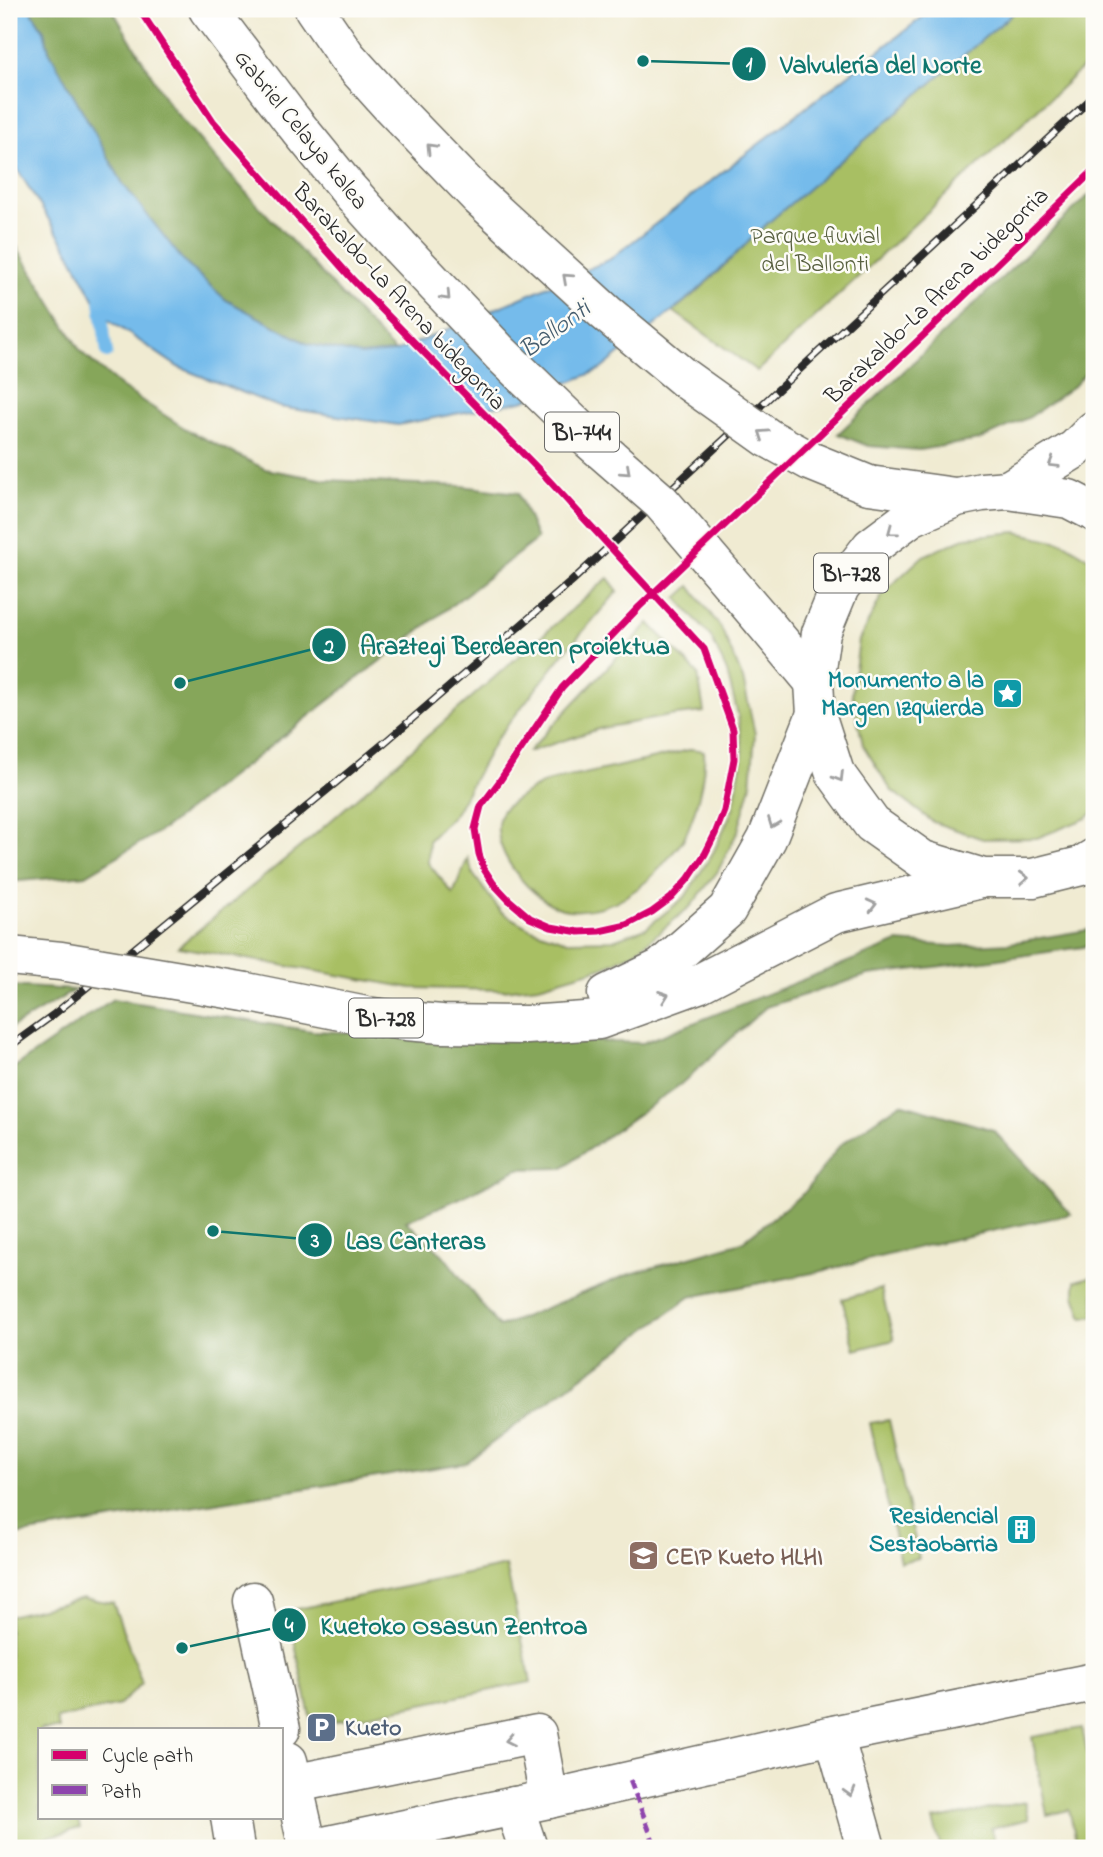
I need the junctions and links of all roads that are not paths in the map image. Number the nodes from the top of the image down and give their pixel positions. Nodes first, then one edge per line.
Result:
1 (208, 9) edge
2 (314, 9) edge
3 (1094, 430) edge
4 (1008, 490) junction
5 (957, 497) junction
6 (1094, 512) edge
7 (815, 698) junction
8 (1094, 858) edge
9 (983, 878) junction
10 (9, 957) edge
11 (527, 1025) junction
12 (253, 1601) dead end
13 (1094, 1682) edge
14 (282, 1728) edge
15 (834, 1735) junction
16 (284, 1748) edge
17 (288, 1785) edge
18 (531, 1802) junction
19 (230, 1818) edge
20 (235, 1848) edge
21 (308, 1848) edge
22 (314, 1848) edge
23 (528, 1848) edge
24 (866, 1848) edge

1 -> 7 main road, Gabriel Celaya kalea / BI-744, bridge
5 -> 2 main road, bridge
3 -> 4 main road, BI-728
4 - 5 main road, BI-728
4 - 6 main road, BI-728
5 -> 7 main road, BI-728
7 -> 9 main road, BI-728
7 -> 11 main road, BI-728
9 -> 8 main road, BI-728
11 -> 9 main road, BI-728
10 - 11 main road, BI-728, bridge
12 - 14 main road
13 - 15 main road
15 - 18 main road
15 -> 24 main road
16 - 17 main road
18 -> 17 main road
17 - 21 main road
18 - 22 main road
18 - 23 main road
19 - 20 main road

